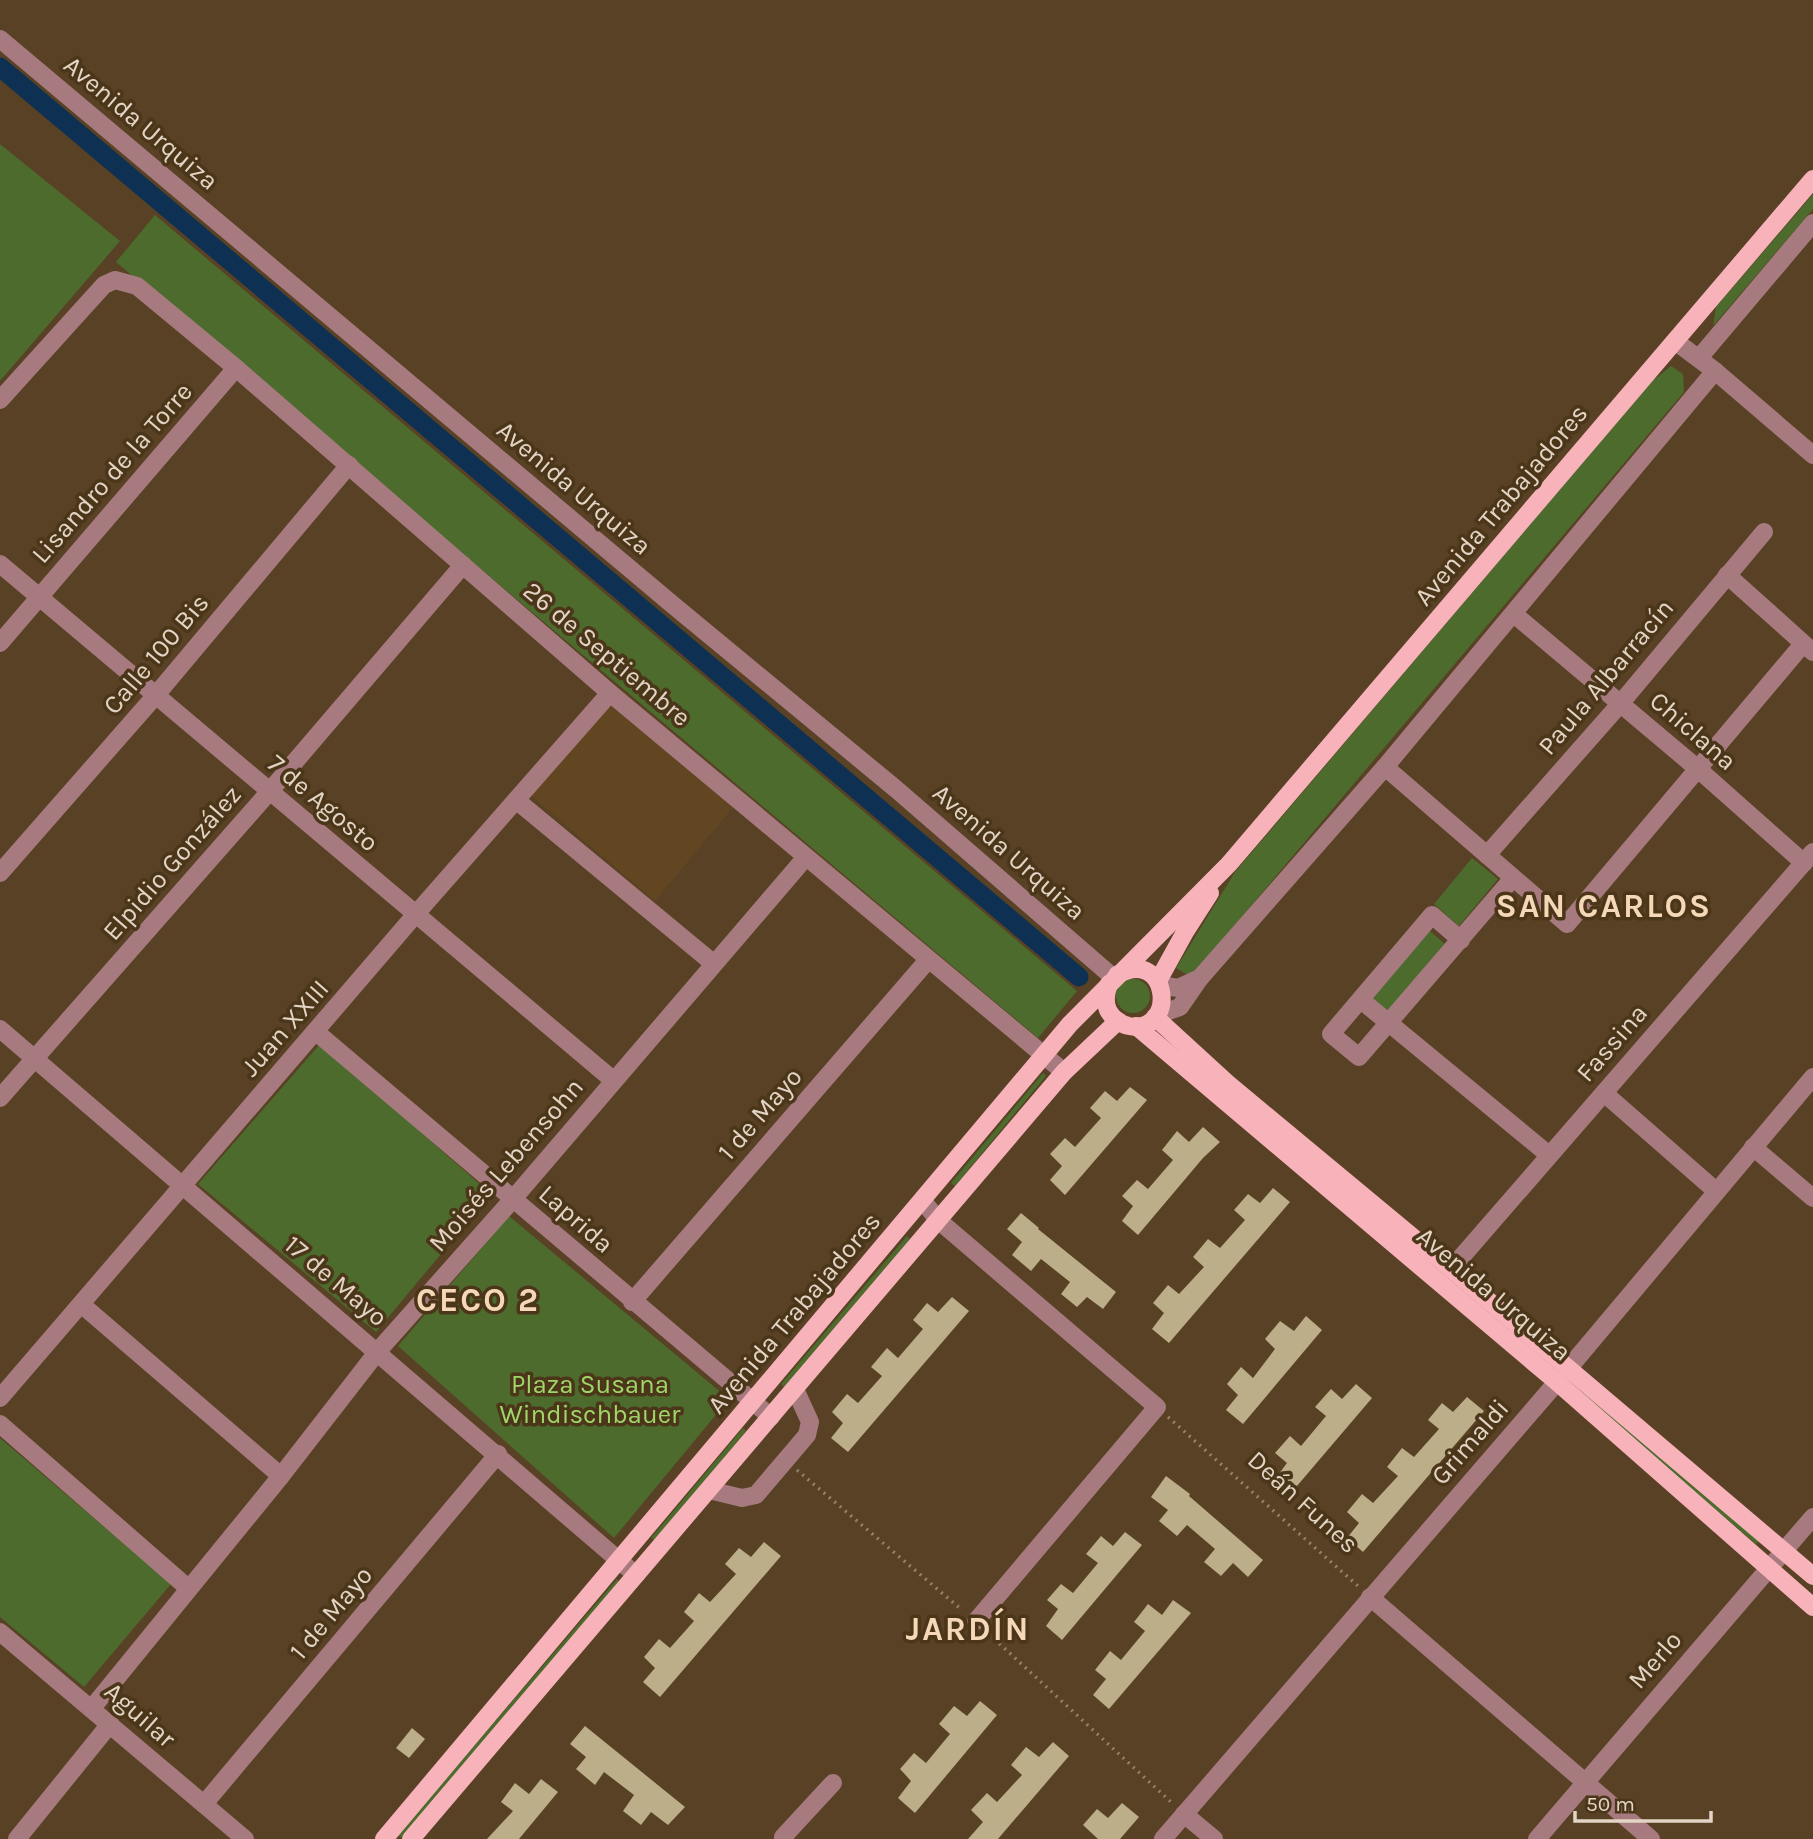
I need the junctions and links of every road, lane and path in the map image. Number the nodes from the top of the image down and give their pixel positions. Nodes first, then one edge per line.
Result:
1 (0, 39) edge
2 (1813, 179) edge
3 (1813, 223) edge
4 (1675, 341) junction
5 (1699, 358) junction
6 (236, 368) junction
7 (1715, 371) junction
8 (0, 400) edge
9 (1813, 456) edge
10 (349, 466) junction
11 (1764, 532) dead end
12 (0, 564) edge
13 (463, 565) junction
14 (1727, 575) junction
15 (39, 598) junction
16 (1514, 614) junction
17 (0, 643) edge
18 (1808, 648) edge
19 (610, 693) junction
20 (156, 695) junction
21 (1620, 704) junction
22 (1385, 767) junction
23 (1698, 769) junction
24 (269, 792) junction
25 (516, 800) junction
26 (1487, 855) junction
27 (806, 856) junction
28 (1808, 857) edge
29 (1229, 864) junction
30 (0, 873) edge
31 (1513, 878) junction
32 (415, 915) junction
33 (1461, 940) junction
34 (928, 960) junction
35 (713, 963) junction
36 (1200, 978) junction
37 (1113, 979) junction
38 (1159, 983) junction
39 (1361, 999) junction
40 (1156, 1016) junction
41 (1118, 1021) junction
42 (1389, 1022) junction
43 (1136, 1026) junction
44 (0, 1029) edge
45 (316, 1032) junction
46 (1044, 1056) junction
47 (35, 1058) junction
48 (1064, 1072) junction
49 (1813, 1077) edge
50 (613, 1080) junction
51 (1604, 1093) junction
52 (0, 1098) edge
53 (1753, 1147) junction
54 (1549, 1155) junction
55 (182, 1186) junction
56 (1716, 1191) junction
57 (1813, 1198) edge
58 (513, 1199) junction
59 (923, 1201) junction
60 (938, 1220) junction
61 (1451, 1269) junction
62 (632, 1302) junction
63 (81, 1304) junction
64 (378, 1351) junction
65 (1562, 1374) junction
66 (795, 1389) junction
67 (0, 1398) edge
68 (752, 1403) junction
69 (1157, 1407) junction
70 (771, 1417) junction
71 (0, 1424) edge
72 (498, 1454) junction
73 (281, 1476) junction
74 (709, 1490) junction
75 (1813, 1517) edge
76 (1784, 1551) junction
77 (620, 1560) junction
78 (1769, 1569) junction
79 (636, 1575) junction
80 (1813, 1576) edge
81 (188, 1588) junction
82 (1370, 1597) junction
83 (1813, 1606) edge
84 (976, 1621) dead end
85 (0, 1632) edge
86 (92, 1708) junction
87 (110, 1724) junction
88 (1585, 1781) junction
89 (832, 1783) dead end
90 (204, 1804) junction
91 (1184, 1814) junction
92 (17, 1839) edge
93 (245, 1839) edge
94 (384, 1839) edge
95 (411, 1839) edge
96 (785, 1839) edge
97 (1163, 1839) edge
98 (1214, 1839) edge
99 (1537, 1839) edge
100 (1651, 1839) edge

1 - 37 street, Avenida Urquiza
2 - 4 main road, Avenida Trabajadores
3 - 5 street
4 - 5 street
4 - 29 main road, Avenida Trabajadores
5 - 7 street
6 - 8 street, 26 de Septiembre
6 - 10 street, 26 de Septiembre
6 - 15 street, Lisandro de la Torre
7 - 9 street
7 - 16 street
10 - 13 street, 26 de Septiembre
10 - 20 street, Calle 100 Bis
11 - 14 street, Paula Albarracín
12 - 15 street, 7 de Agosto
13 - 19 street, 26 de Septiembre
13 - 24 street, Elpidio González
14 - 18 street
14 - 21 street, Paula Albarracín
15 - 17 street, Lisandro de la Torre
15 - 20 street, 7 de Agosto
16 - 21 street, Chiclana
16 - 22 street
18 - 23 street
19 - 25 street, Juan XXIII
19 - 27 street, 26 de Septiembre
20 - 24 street, 7 de Agosto
20 - 30 street, Calle 100 Bis
21 - 23 street, Chiclana
21 - 26 street, Paula Albarracín
22 - 26 street
22 - 36 street
23 - 28 street, Chiclana
23 - 31 street
24 - 32 street, 7 de Agosto
24 - 47 street, Elpidio González
25 - 32 street, Juan XXIII
25 - 35 street
26 - 31 street
27 - 34 street, 26 de Septiembre
27 - 35 street, Moisés Lebensohn
28 - 51 street, Fassina
29 - 37 main road, Avenida Trabajadores
29 - 38 main road, Avenida Trabajadores
31 - 33 street
32 - 45 street, Juan XXIII
32 - 50 street, 7 de Agosto
33 - 39 street
33 - 42 street
34 - 46 street, 26 de Septiembre
34 - 62 street, 1 de Mayo
35 - 50 street, Moisés Lebensohn
36 - 38 street
36 - 40 street
37 - 38 main road
37 - 41 main road
37 - 46 main road, Avenida Trabajadores
38 - 40 main road
39 - 42 street
39 - 42 street
40 - 43 main road
40 - 61 main road, Avenida Urquiza
41 - 43 main road
41 - 48 main road, Avenida Trabajadores
42 - 54 street
43 - 65 main road, Avenida Urquiza
44 - 47 street, 17 de Mayo
45 - 55 street, Juan XXIII
45 - 58 street, Laprida
46 - 48 street, 26 de Septiembre
46 - 59 main road, Avenida Trabajadores
47 - 52 street, Elpidio González
47 - 55 street, 17 de Mayo
48 - 60 main road, Avenida Trabajadores
49 - 53 street, Grimaldi
50 - 58 street, Moisés Lebensohn
51 - 54 street, Fassina
51 - 56 street
53 - 56 street, Grimaldi
53 - 57 street
54 - 61 street, Fassina
55 - 63 street, Juan XXIII
55 - 64 street, 17 de Mayo
56 - 65 street, Grimaldi
58 - 62 street, Laprida
58 - 64 street, Moisés Lebensohn
59 - 60 street
59 - 68 main road, Avenida Trabajadores
60 - 66 main road, Avenida Trabajadores
60 - 69 street
61 - 65 main road, Avenida Urquiza
62 - 68 street, Laprida
63 - 67 street, Juan XXIII
63 - 73 street
64 - 72 street, 17 de Mayo
64 - 73 street, Moisés Lebensohn
65 - 76 main road, Avenida Urquiza
65 - 78 main road, Avenida Urquiza
65 - 82 street, Grimaldi
66 - 70 main road, Avenida Trabajadores
66 - 74 street
68 - 70 street, Laprida
68 - 77 main road, Avenida Trabajadores
69 - 82 path, Deán Funes
69 - 84 street
70 - 74 main road, Avenida Trabajadores
71 - 81 street
72 - 77 street, 17 de Mayo
72 - 90 street, 1 de Mayo
73 - 81 street, Moisés Lebensohn
74 - 79 main road, Avenida Trabajadores
75 - 76 street, Merlo
76 - 78 street, Merlo
76 - 80 main road, Avenida Urquiza
77 - 79 street, 17 de Mayo
77 - 94 main road, Avenida Trabajadores
78 - 83 main road, Avenida Urquiza
78 - 88 street, Merlo
79 - 95 main road, Avenida Trabajadores
81 - 86 street, Moisés Lebensohn
82 - 88 street
82 - 91 street, Grimaldi
85 - 86 street, Aguilar
86 - 87 street, Aguilar
87 - 90 street, Aguilar
87 - 92 street
88 - 99 street, Merlo
88 - 100 street
89 - 96 street
90 - 93 street, Aguilar
91 - 97 street, Grimaldi
91 - 98 street

